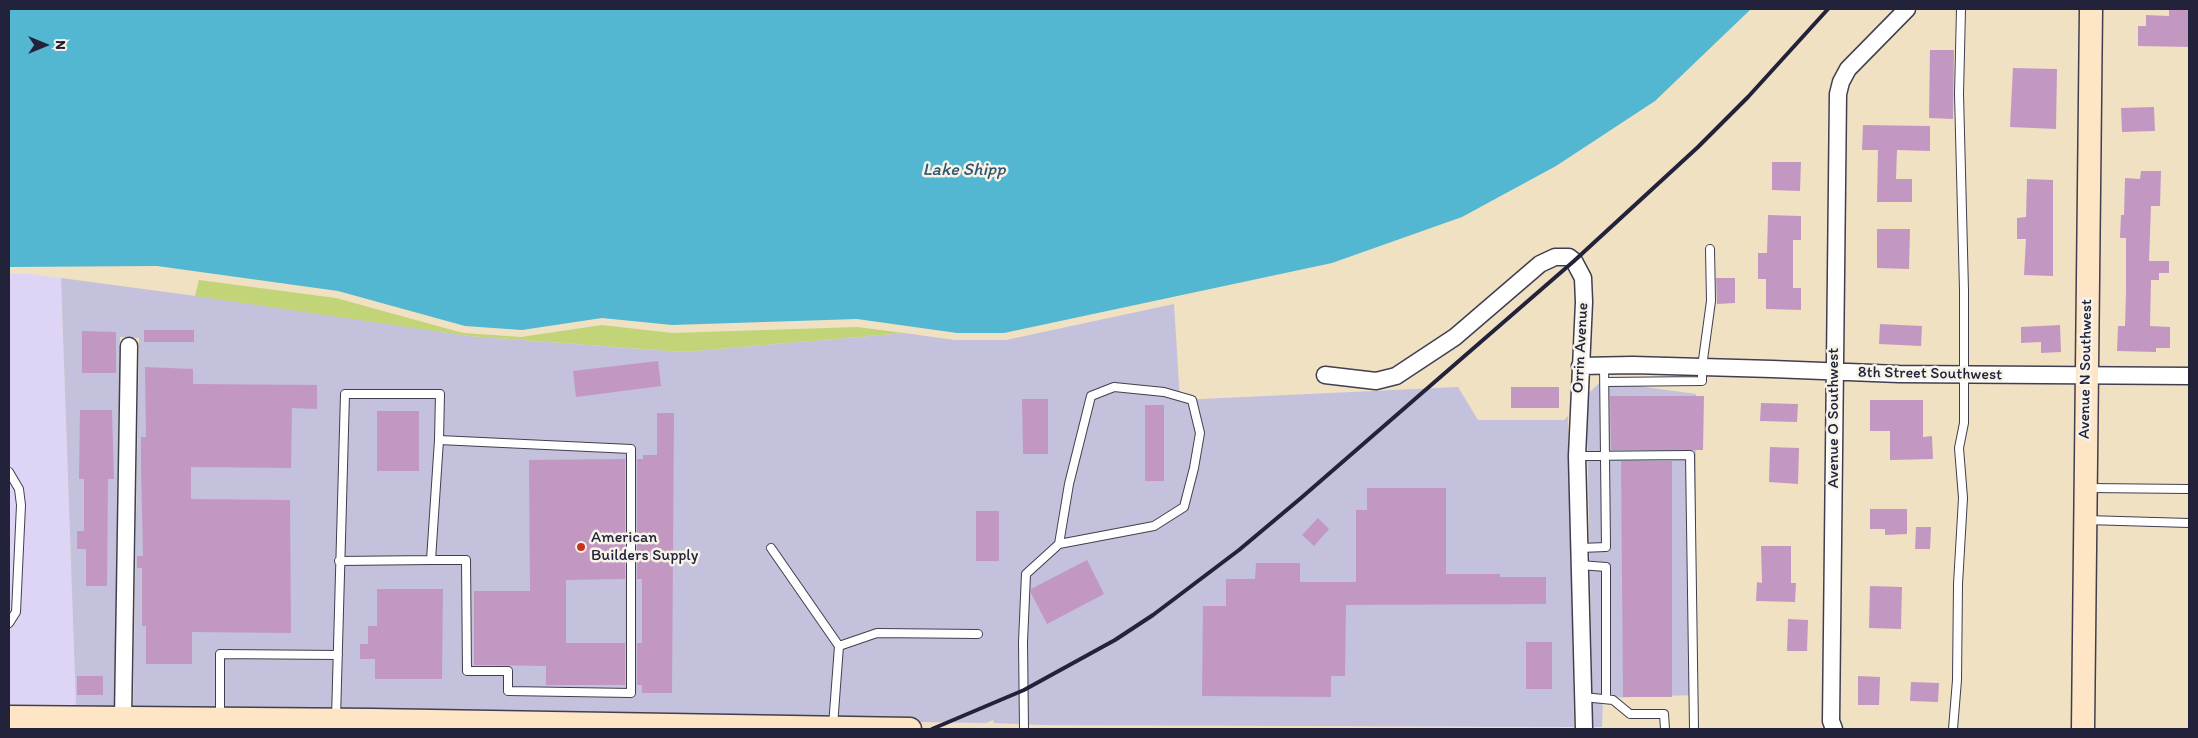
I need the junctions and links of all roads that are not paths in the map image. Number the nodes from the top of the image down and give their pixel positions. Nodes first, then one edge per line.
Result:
1 (1907, 9) edge
2 (1955, 9) edge
3 (2091, 9) edge
4 (1961, 12) edge
5 (1710, 249) dead end
6 (129, 346) dead end
7 (1580, 366) junction
8 (1702, 367) junction
9 (1834, 371) junction
10 (1605, 374) junction
11 (1964, 375) junction
12 (1325, 376) dead end
13 (2086, 376) junction
14 (2189, 376) edge
15 (439, 440) junction
16 (1577, 456) junction
17 (1605, 456) junction
18 (9, 472) edge
19 (2084, 488) junction
20 (2189, 489) edge
21 (2084, 520) junction
22 (2189, 524) edge
23 (1059, 544) junction
24 (771, 548) dead end
25 (1580, 548) junction
26 (431, 560) junction
27 (339, 561) junction
28 (1580, 565) junction
29 (9, 623) edge
30 (978, 634) dead end
31 (839, 646) junction
32 (338, 655) junction
33 (1583, 697) junction
34 (1606, 699) junction
35 (9, 717) edge
36 (123, 718) junction
37 (220, 718) junction
38 (336, 720) junction
39 (372, 725) edge
40 (439, 725) edge
41 (833, 728) junction
42 (861, 729) edge
43 (910, 729) edge
44 (1024, 729) edge
45 (1584, 729) edge
46 (1665, 729) edge
47 (1694, 729) edge
48 (1834, 729) edge
49 (1953, 729) edge
50 (2083, 729) edge

1 - 9 street, Avenue O Southwest
2 - 4 lane
3 - 13 street, Avenue N Southwest
4 - 11 lane
5 - 8 lane
6 - 36 street
7 - 10 street, 8th Street Southwest
7 - 12 street, Orrin Avenue
7 - 16 street, Orrin Avenue
8 - 9 street, 8th Street Southwest
8 - 10 street, 8th Street Southwest
9 - 11 street, 8th Street Southwest
9 - 48 street, Avenue O Southwest
10 - 17 lane
11 - 13 street, 8th Street Southwest
11 - 49 lane
13 - 14 street, 8th Street Southwest
13 - 19 street, Avenue N Southwest
15 - 26 lane
15 - 26 lane
15 - 27 lane
16 - 17 lane
16 - 25 street, Orrin Avenue
17 - 25 lane
17 - 47 lane
18 - 29 lane
19 - 20 lane
19 - 21 street, Avenue N Southwest
21 - 22 lane
21 - 50 street, Avenue N Southwest
23 - 23 lane
23 - 44 lane
24 - 31 lane
25 - 28 street, Orrin Avenue
26 - 27 lane
27 - 32 lane
28 - 33 street, Orrin Avenue
28 - 34 lane
30 - 31 lane
31 - 41 lane
32 - 37 lane
32 - 38 lane
33 - 34 lane
33 - 45 street, Orrin Avenue
34 - 46 lane
35 - 36 street
36 - 37 street
37 - 38 street
38 - 39 street
39 - 40 street
40 - 41 street
41 - 42 street
42 - 43 street

